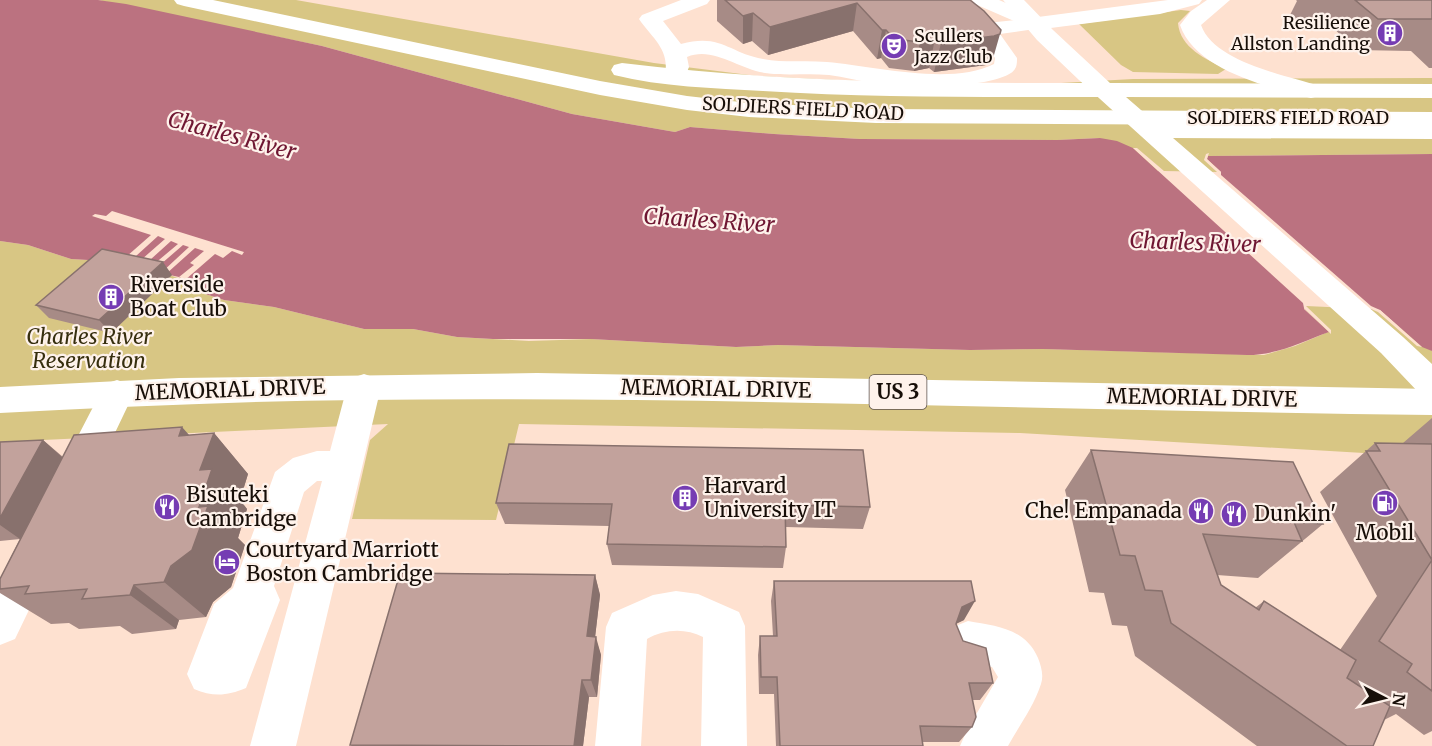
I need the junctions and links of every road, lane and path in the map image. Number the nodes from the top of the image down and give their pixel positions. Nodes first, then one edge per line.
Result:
1 (184, 0) edge
2 (237, 0) edge
3 (982, 0) edge
4 (1013, 0) edge
5 (1037, 0) edge
6 (1192, 0) edge
7 (1220, 0) edge
8 (932, 6) edge
9 (706, 7) edge
10 (687, 22) dead end
11 (1058, 22) junction
12 (1035, 24) junction
13 (983, 30) junction
14 (380, 42) junction
15 (674, 54) junction
16 (504, 56) junction
17 (674, 77) junction
18 (1311, 91) junction
19 (1432, 92) edge
20 (1108, 94) junction
21 (1432, 106) edge
22 (1432, 119) edge
23 (1147, 127) junction
24 (1432, 132) edge
25 (1432, 385) edge
26 (364, 387) junction
27 (117, 393) junction
28 (0, 400) edge
29 (1432, 402) edge
30 (342, 466) junction
31 (254, 600) junction
32 (309, 600) junction
33 (0, 626) edge
34 (968, 642) edge
35 (220, 673) dead end
36 (273, 746) edge
37 (618, 746) edge
38 (724, 746) edge
39 (983, 746) edge

1 - 14 main road, SOLDIERS FIELD ROAD
2 - 16 main road, SOLDIERS FIELD ROAD
3 - 12 main road
4 - 12 main road
5 - 11 main road
6 - 11 main road
7 - 18 main road
8 - 13 main road
9 - 10 main road
9 - 15 main road
11 - 12 main road
11 - 20 main road
12 - 13 main road
12 - 20 main road
13 - 15 main road
14 - 22 main road, SOLDIERS FIELD ROAD
14 - 23 main road
15 - 17 main road
16 - 17 main road
16 - 21 main road, SOLDIERS FIELD ROAD
17 - 20 main road
18 - 19 main road
18 - 20 main road
20 - 23 main road
23 - 24 main road
23 - 25 main road
26 - 27 main road, MEMORIAL DRIVE / US 3
26 - 29 main road, MEMORIAL DRIVE / US 3
26 - 30 main road
27 - 28 main road, MEMORIAL DRIVE / US 3
27 - 33 main road
30 - 31 main road
30 - 32 main road
31 - 32 main road
31 - 35 main road
32 - 36 main road
34 - 39 main road
37 - 38 main road

